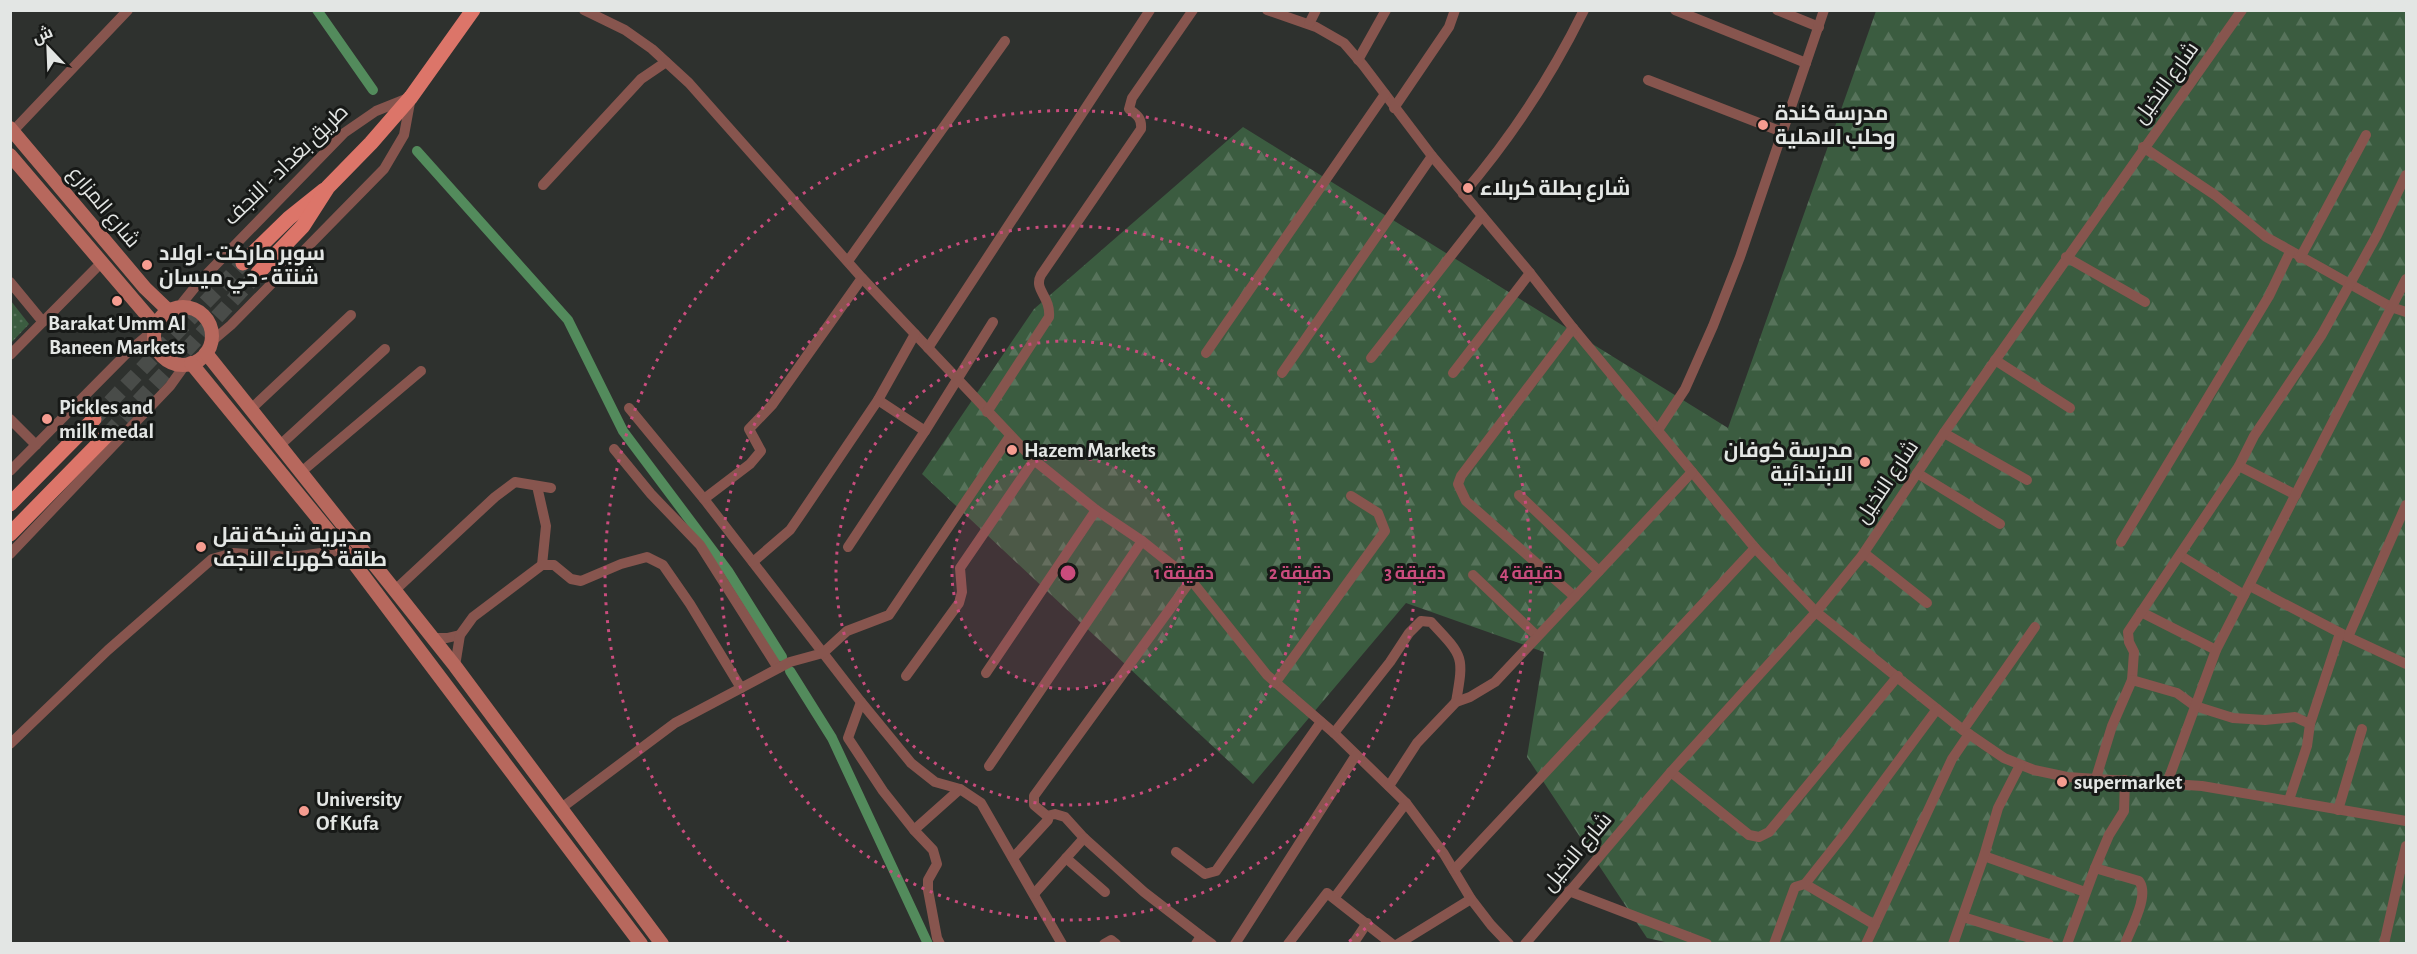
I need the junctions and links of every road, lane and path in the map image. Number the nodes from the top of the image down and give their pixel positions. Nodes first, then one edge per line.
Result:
1 (128, 10) edge
2 (473, 10) edge
3 (584, 10) edge
4 (1150, 10) edge
5 (1192, 10) edge
6 (1267, 10) edge
7 (1316, 10) edge
8 (1386, 10) edge
9 (1455, 10) edge
10 (1584, 10) edge
11 (1675, 10) edge
12 (1777, 10) edge
13 (1824, 10) edge
14 (2241, 10) edge
15 (1309, 24) junction
16 (1819, 27) junction
17 (1005, 41) dead end
18 (1358, 60) junction
19 (666, 62) junction
20 (1806, 63) junction
21 (1648, 80) dead end
22 (1385, 94) junction
23 (411, 97) junction
24 (1394, 108) junction
25 (12, 130) edge
26 (1782, 132) junction
27 (2366, 135) dead end
28 (2144, 147) junction
29 (10, 155) edge
30 (1432, 156) junction
31 (2406, 175) edge
32 (543, 185) dead end
33 (328, 186) junction
34 (1463, 194) junction
35 (1482, 216) junction
36 (2295, 255) junction
37 (2066, 257) junction
38 (848, 261) junction
39 (101, 263) junction
40 (243, 263) tunnel mouth
41 (258, 273) tunnel mouth
42 (1530, 273) junction
43 (862, 278) junction
44 (2406, 279) edge
45 (10, 282) edge
46 (2350, 284) junction
47 (2145, 302) dead end
48 (2391, 307) junction
49 (174, 309) junction
50 (2406, 312) edge
51 (351, 315) dead end
52 (43, 322) junction
53 (993, 322) dead end
54 (155, 328) junction
55 (1573, 328) junction
56 (915, 334) junction
57 (208, 348) junction
58 (928, 348) junction
59 (385, 349) dead end
60 (1206, 352) dead end
61 (10, 355) edge
62 (1371, 358) dead end
63 (1995, 360) junction
64 (188, 364) junction
65 (421, 371) dead end
66 (1282, 373) dead end
67 (1453, 373) dead end
68 (958, 380) junction
69 (878, 400) junction
70 (629, 408) dead end
71 (2070, 408) dead end
72 (250, 410) junction
73 (987, 412) junction
74 (10, 419) edge
75 (94, 419) tunnel mouth
76 (1658, 430) junction
77 (925, 431) junction
78 (1944, 433) junction
79 (107, 435) tunnel mouth
80 (1010, 436) junction
81 (36, 445) junction
82 (279, 446) junction
83 (614, 449) dead end
84 (1034, 460) junction
85 (2239, 466) junction
86 (10, 471) edge
87 (1692, 472) junction
88 (300, 473) junction
89 (1917, 473) junction
90 (2027, 480) dead end
91 (537, 486) junction
92 (551, 489) dead end
93 (1519, 495) dead end
94 (2296, 495) junction
95 (1351, 496) dead end
96 (704, 499) junction
97 (10, 504) edge
98 (2406, 505) edge
99 (1096, 510) junction
100 (2000, 524) dead end
101 (10, 534) edge
102 (1142, 541) junction
103 (2121, 542) dead end
104 (848, 547) dead end
105 (1755, 548) junction
106 (344, 550) junction
107 (1864, 553) junction
108 (10, 554) edge
109 (2181, 556) junction
110 (753, 562) junction
111 (542, 565) junction
112 (1599, 571) junction
113 (1473, 575) dead end
114 (1191, 580) junction
115 (2247, 590) junction
116 (394, 591) junction
117 (1575, 597) junction
118 (1927, 603) dead end
119 (1816, 612) junction
120 (2141, 612) junction
121 (2035, 627) dead end
122 (460, 635) junction
123 (2344, 635) junction
124 (1537, 636) junction
125 (432, 638) junction
126 (2216, 650) junction
127 (823, 653) junction
128 (2406, 664) edge
129 (454, 666) junction
130 (778, 668) junction
131 (986, 673) dead end
132 (906, 676) dead end
133 (1898, 676) junction
134 (2132, 680) junction
135 (1275, 683) junction
136 (741, 687) junction
137 (861, 702) junction
138 (1456, 702) junction
139 (2195, 706) junction
140 (1937, 709) junction
141 (1321, 722) junction
142 (2310, 724) junction
143 (2362, 729) dead end
144 (1966, 732) junction
145 (1334, 733) junction
146 (10, 744) edge
147 (1356, 755) junction
148 (2020, 765) junction
149 (989, 766) dead end
150 (1671, 772) junction
151 (2096, 778) junction
152 (2125, 780) junction
153 (2166, 783) junction
154 (1389, 786) junction
155 (960, 789) junction
156 (2289, 800) junction
157 (1406, 802) junction
158 (560, 809) junction
159 (2338, 810) junction
160 (1047, 816) junction
161 (2406, 821) edge
162 (914, 830) junction
163 (1084, 838) junction
164 (2406, 846) edge
165 (1176, 852) dead end
166 (1984, 856) junction
167 (1013, 858) junction
168 (1066, 858) junction
169 (2094, 868) junction
170 (1454, 870) junction
171 (1805, 884) junction
172 (1569, 891) junction
173 (1105, 892) dead end
174 (2085, 892) junction
175 (1034, 894) junction
176 (1335, 897) junction
177 (1471, 900) junction
178 (1963, 917) junction
179 (1367, 923) junction
180 (1875, 925) junction
181 (1199, 940) edge
182 (641, 944) edge
183 (662, 944) edge
184 (940, 944) edge
185 (1062, 944) edge
186 (1104, 944) edge
187 (1116, 944) edge
188 (1212, 944) edge
189 (1235, 944) edge
190 (1288, 944) edge
191 (1353, 944) edge
192 (1392, 944) edge
193 (1398, 944) edge
194 (1509, 944) edge
195 (1525, 944) edge
196 (1707, 944) edge
197 (1774, 944) edge
198 (1866, 944) edge
199 (1953, 944) edge
200 (2049, 944) edge
201 (2067, 944) edge
202 (2125, 944) edge
203 (2384, 944) edge

1 - 25 street
2 - 23 main road
3 - 19 street
4 - 58 street
5 - 73 street
6 - 15 street
7 - 15 street
8 - 18 street
9 - 24 street
10 - 34 street
11 - 20 street
12 - 16 street
13 - 16 street
14 - 28 street, شارع النخيل
15 - 18 street
16 - 20 street
17 - 38 street
18 - 22 street
19 - 32 street
19 - 38 street
20 - 26 street
21 - 26 street
22 - 24 street
22 - 60 street
23 - 33 main road
23 - 49 street, طريق بغداد - النجف
23 - 57 street
24 - 30 street
25 - 49 main road, شارع المزارع
26 - 76 street
27 - 36 street
28 - 36 street
28 - 37 street, شارع النخيل
29 - 39 main road, شارع المزارع
30 - 34 street
30 - 66 street
31 - 46 street
33 - 40 main road, طريق بغداد - النجف
33 - 41 main road
34 - 35 street
35 - 42 street
35 - 62 street
36 - 46 street
36 - 103 street
37 - 47 street
37 - 63 street, شارع النخيل
38 - 43 street
39 - 52 street
39 - 54 main road, شارع المزارع
42 - 55 street
42 - 67 street
43 - 56 street
43 - 96 street
44 - 48 street
45 - 52 street
46 - 48 street
46 - 85 street
48 - 50 street
48 - 94 street
49 - 54 main road
49 - 57 main road
51 - 72 street
52 - 61 street
53 - 68 street
54 - 64 main road
54 - 81 street
55 - 76 street
55 - 117 street
56 - 58 street
56 - 69 street
57 - 64 main road
57 - 72 main road
58 - 68 street
59 - 82 street
63 - 71 street
63 - 78 street, شارع النخيل
64 - 106 main road
64 - 108 street
65 - 88 street
68 - 73 street
68 - 77 street
69 - 77 street
69 - 110 street
70 - 96 street
72 - 82 main road
73 - 80 street
74 - 81 street
75 - 97 main road
76 - 87 street
77 - 104 street
78 - 89 street, شارع النخيل
78 - 90 street
79 - 101 main road
80 - 84 street
80 - 127 street
81 - 86 street
82 - 88 main road
83 - 130 street
84 - 99 street
84 - 132 street
85 - 94 street
85 - 109 street
87 - 105 street
87 - 112 street
88 - 116 main road
89 - 100 street
89 - 107 street, شارع النخيل
91 - 92 street
91 - 111 street
91 - 116 street
93 - 112 street
94 - 115 street
95 - 135 street
96 - 110 street
98 - 123 street
99 - 102 street
99 - 131 street
102 - 114 street
102 - 149 street
105 - 119 street
105 - 170 street
106 - 146 street
106 - 182 main road
107 - 118 street
107 - 119 street, شارع النخيل
109 - 115 street
109 - 120 street
110 - 127 street
111 - 122 street
111 - 136 street
112 - 117 street
113 - 124 street
114 - 135 street
114 - 160 street
115 - 123 street
115 - 126 street
116 - 125 main road
117 - 124 street
119 - 133 street
119 - 150 street, شارع النخيل
120 - 126 street
120 - 134 street
121 - 144 street
122 - 125 street
122 - 129 street
123 - 128 street
123 - 142 street
124 - 138 street
125 - 129 main road
126 - 139 street
127 - 130 street
127 - 137 street
129 - 158 main road
130 - 136 street
133 - 140 street
133 - 150 street
134 - 139 street
134 - 151 street
135 - 141 street
136 - 158 street
137 - 155 street
137 - 162 street
138 - 145 street
138 - 154 street
139 - 142 street
139 - 153 street
140 - 144 street
140 - 171 street
141 - 145 street
141 - 165 street
142 - 156 street
143 - 159 street
144 - 148 street
144 - 180 street
145 - 147 street
147 - 154 street
147 - 189 street
148 - 151 street
148 - 166 street
150 - 172 street, شارع النخيل
151 - 152 street
152 - 153 street
152 - 169 street
153 - 156 street
154 - 157 street
155 - 162 street
155 - 167 street
156 - 159 street
157 - 170 street
157 - 176 street
158 - 183 main road
159 - 161 street
160 - 163 street
160 - 167 street
162 - 184 street
163 - 168 street
163 - 181 street
164 - 203 street
166 - 174 street
166 - 178 street
167 - 175 street
168 - 173 street
168 - 175 street
169 - 174 street
169 - 202 street
170 - 177 street
171 - 180 street
171 - 197 street
172 - 195 street, شارع النخيل
172 - 196 street
174 - 201 street
175 - 185 street
176 - 179 street
176 - 190 street
177 - 193 street
177 - 194 street
178 - 199 street
178 - 200 street
179 - 191 street
179 - 192 street
180 - 198 street
181 - 188 street
186 - 187 street

